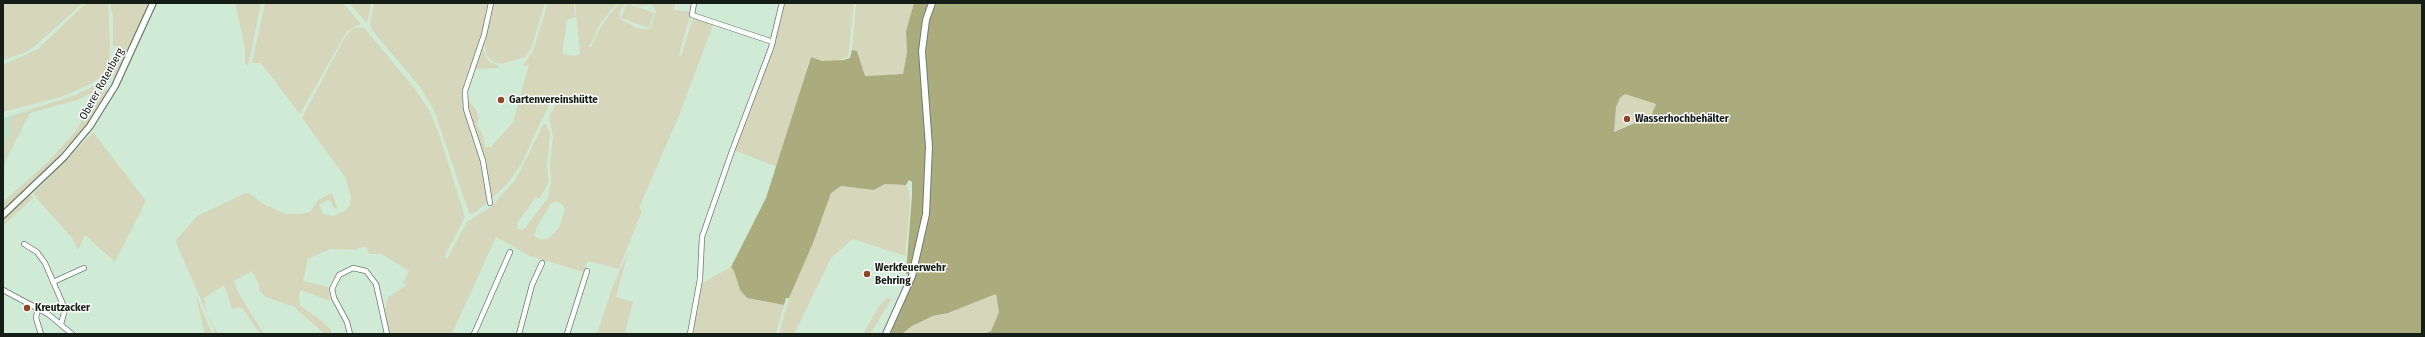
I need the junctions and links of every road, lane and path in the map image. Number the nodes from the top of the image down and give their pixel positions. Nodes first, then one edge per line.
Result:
1 (153, 3) edge
2 (491, 3) edge
3 (694, 3) edge
4 (782, 3) edge
5 (932, 3) edge
6 (773, 42) junction
7 (490, 203) dead end
8 (3, 215) edge
9 (24, 244) dead end
10 (510, 252) dead end
11 (542, 263) dead end
12 (84, 268) dead end
13 (587, 271) dead end
14 (53, 282) junction
15 (3, 290) edge
16 (38, 308) junction
17 (61, 324) junction
18 (41, 334) edge
19 (72, 334) edge
20 (350, 334) edge
21 (387, 334) edge
22 (474, 334) edge
23 (519, 334) edge
24 (567, 334) edge
25 (690, 334) edge
26 (886, 334) edge

1 - 8 street, Oberer Rotenberg
2 - 7 street
3 - 6 street
4 - 6 street
5 - 26 main road
6 - 25 street
9 - 14 street
10 - 22 street
11 - 23 street
12 - 14 street
13 - 24 street
14 - 17 street
15 - 16 street
16 - 17 street
16 - 18 street
17 - 19 street
20 - 21 street

